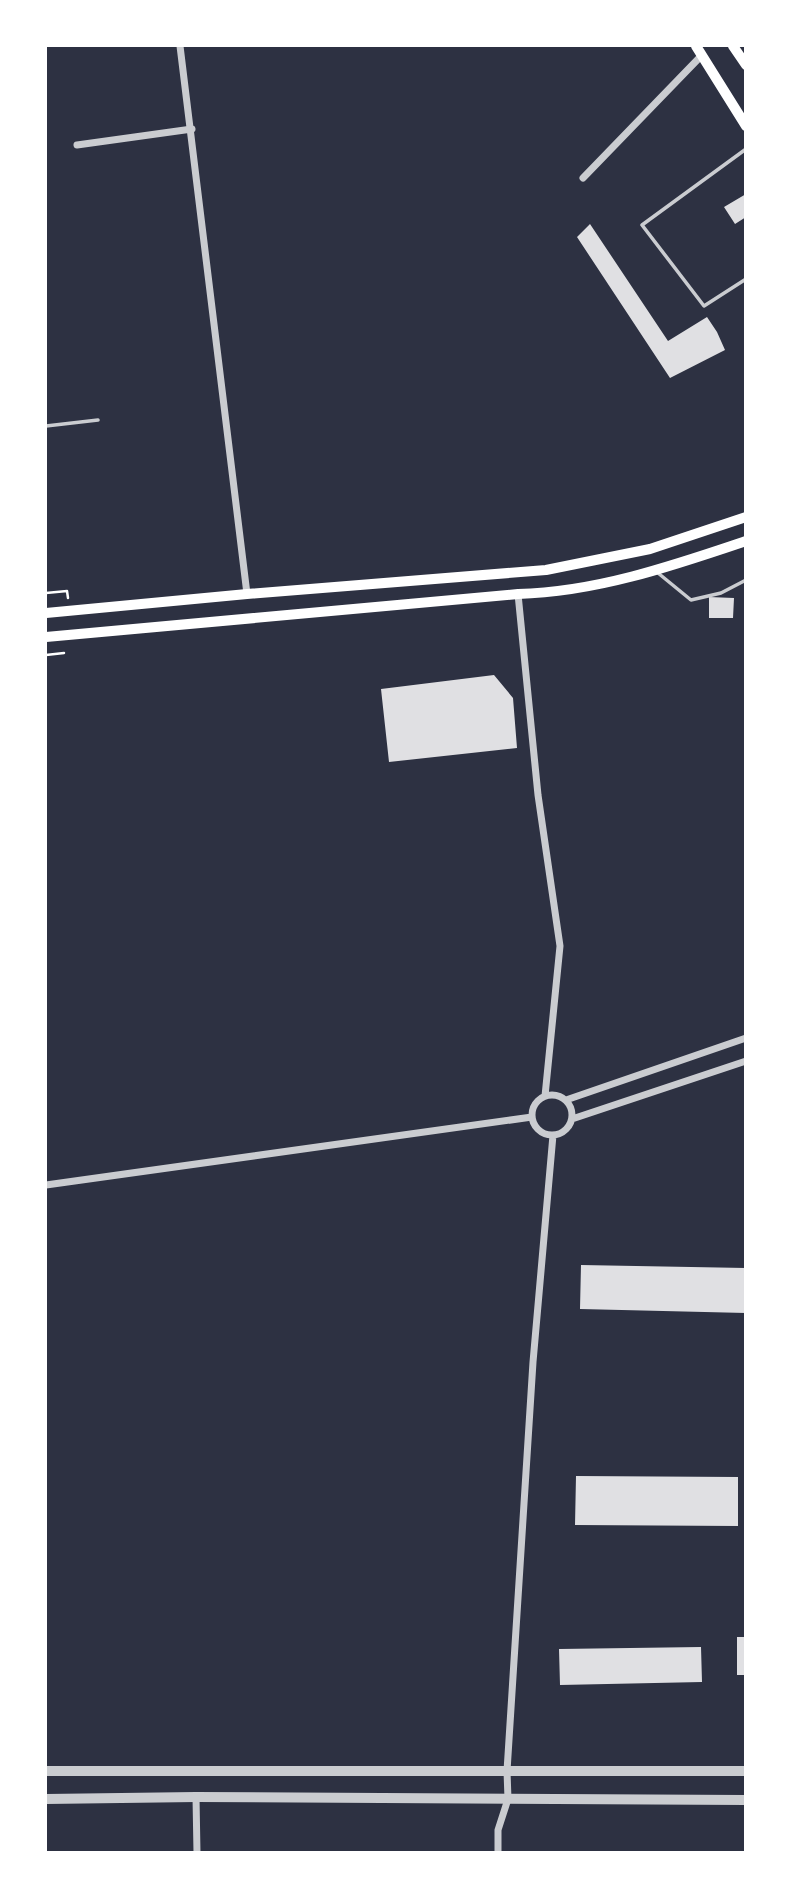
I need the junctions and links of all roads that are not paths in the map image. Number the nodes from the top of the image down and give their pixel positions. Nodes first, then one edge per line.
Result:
1 (180, 46) edge
2 (733, 46) edge
3 (744, 46) edge
4 (699, 50) edge
5 (743, 61) edge
6 (746, 126) edge
7 (192, 129) junction
8 (76, 145) dead end
9 (746, 149) edge
10 (583, 178) dead end
11 (746, 279) edge
12 (98, 421) dead end
13 (46, 426) edge
14 (746, 517) edge
15 (746, 541) edge
16 (657, 572) junction
17 (746, 580) edge
18 (247, 594) junction
19 (518, 594) junction
20 (46, 613) edge
21 (46, 637) edge
22 (746, 1038) edge
23 (746, 1061) edge
24 (545, 1096) junction
25 (566, 1100) junction
26 (532, 1117) junction
27 (572, 1119) junction
28 (553, 1135) junction
29 (46, 1185) edge
30 (46, 1771) edge
31 (507, 1771) junction
32 (746, 1772) edge
33 (196, 1797) junction
34 (46, 1799) edge
35 (508, 1799) junction
36 (746, 1800) edge
37 (197, 1853) edge
38 (498, 1853) edge

1 - 7 street
2 - 5 main road
3 - 5 street
4 - 6 main road
4 - 10 street
7 - 8 street
7 - 18 street
9 - 11 lane
12 - 13 lane
14 - 18 main road
15 - 16 main road
16 - 17 lane
16 - 19 main road
18 - 20 main road
19 - 21 main road
19 - 24 street
22 - 25 street
23 - 27 street
24 - 25 street
24 - 26 street
25 - 27 street
26 - 28 street
26 - 29 street
27 - 28 street
28 - 31 street
30 - 31 street
31 - 32 street
31 - 35 street
33 - 34 street
33 - 35 street
33 - 37 street
35 - 36 street
35 - 38 street

